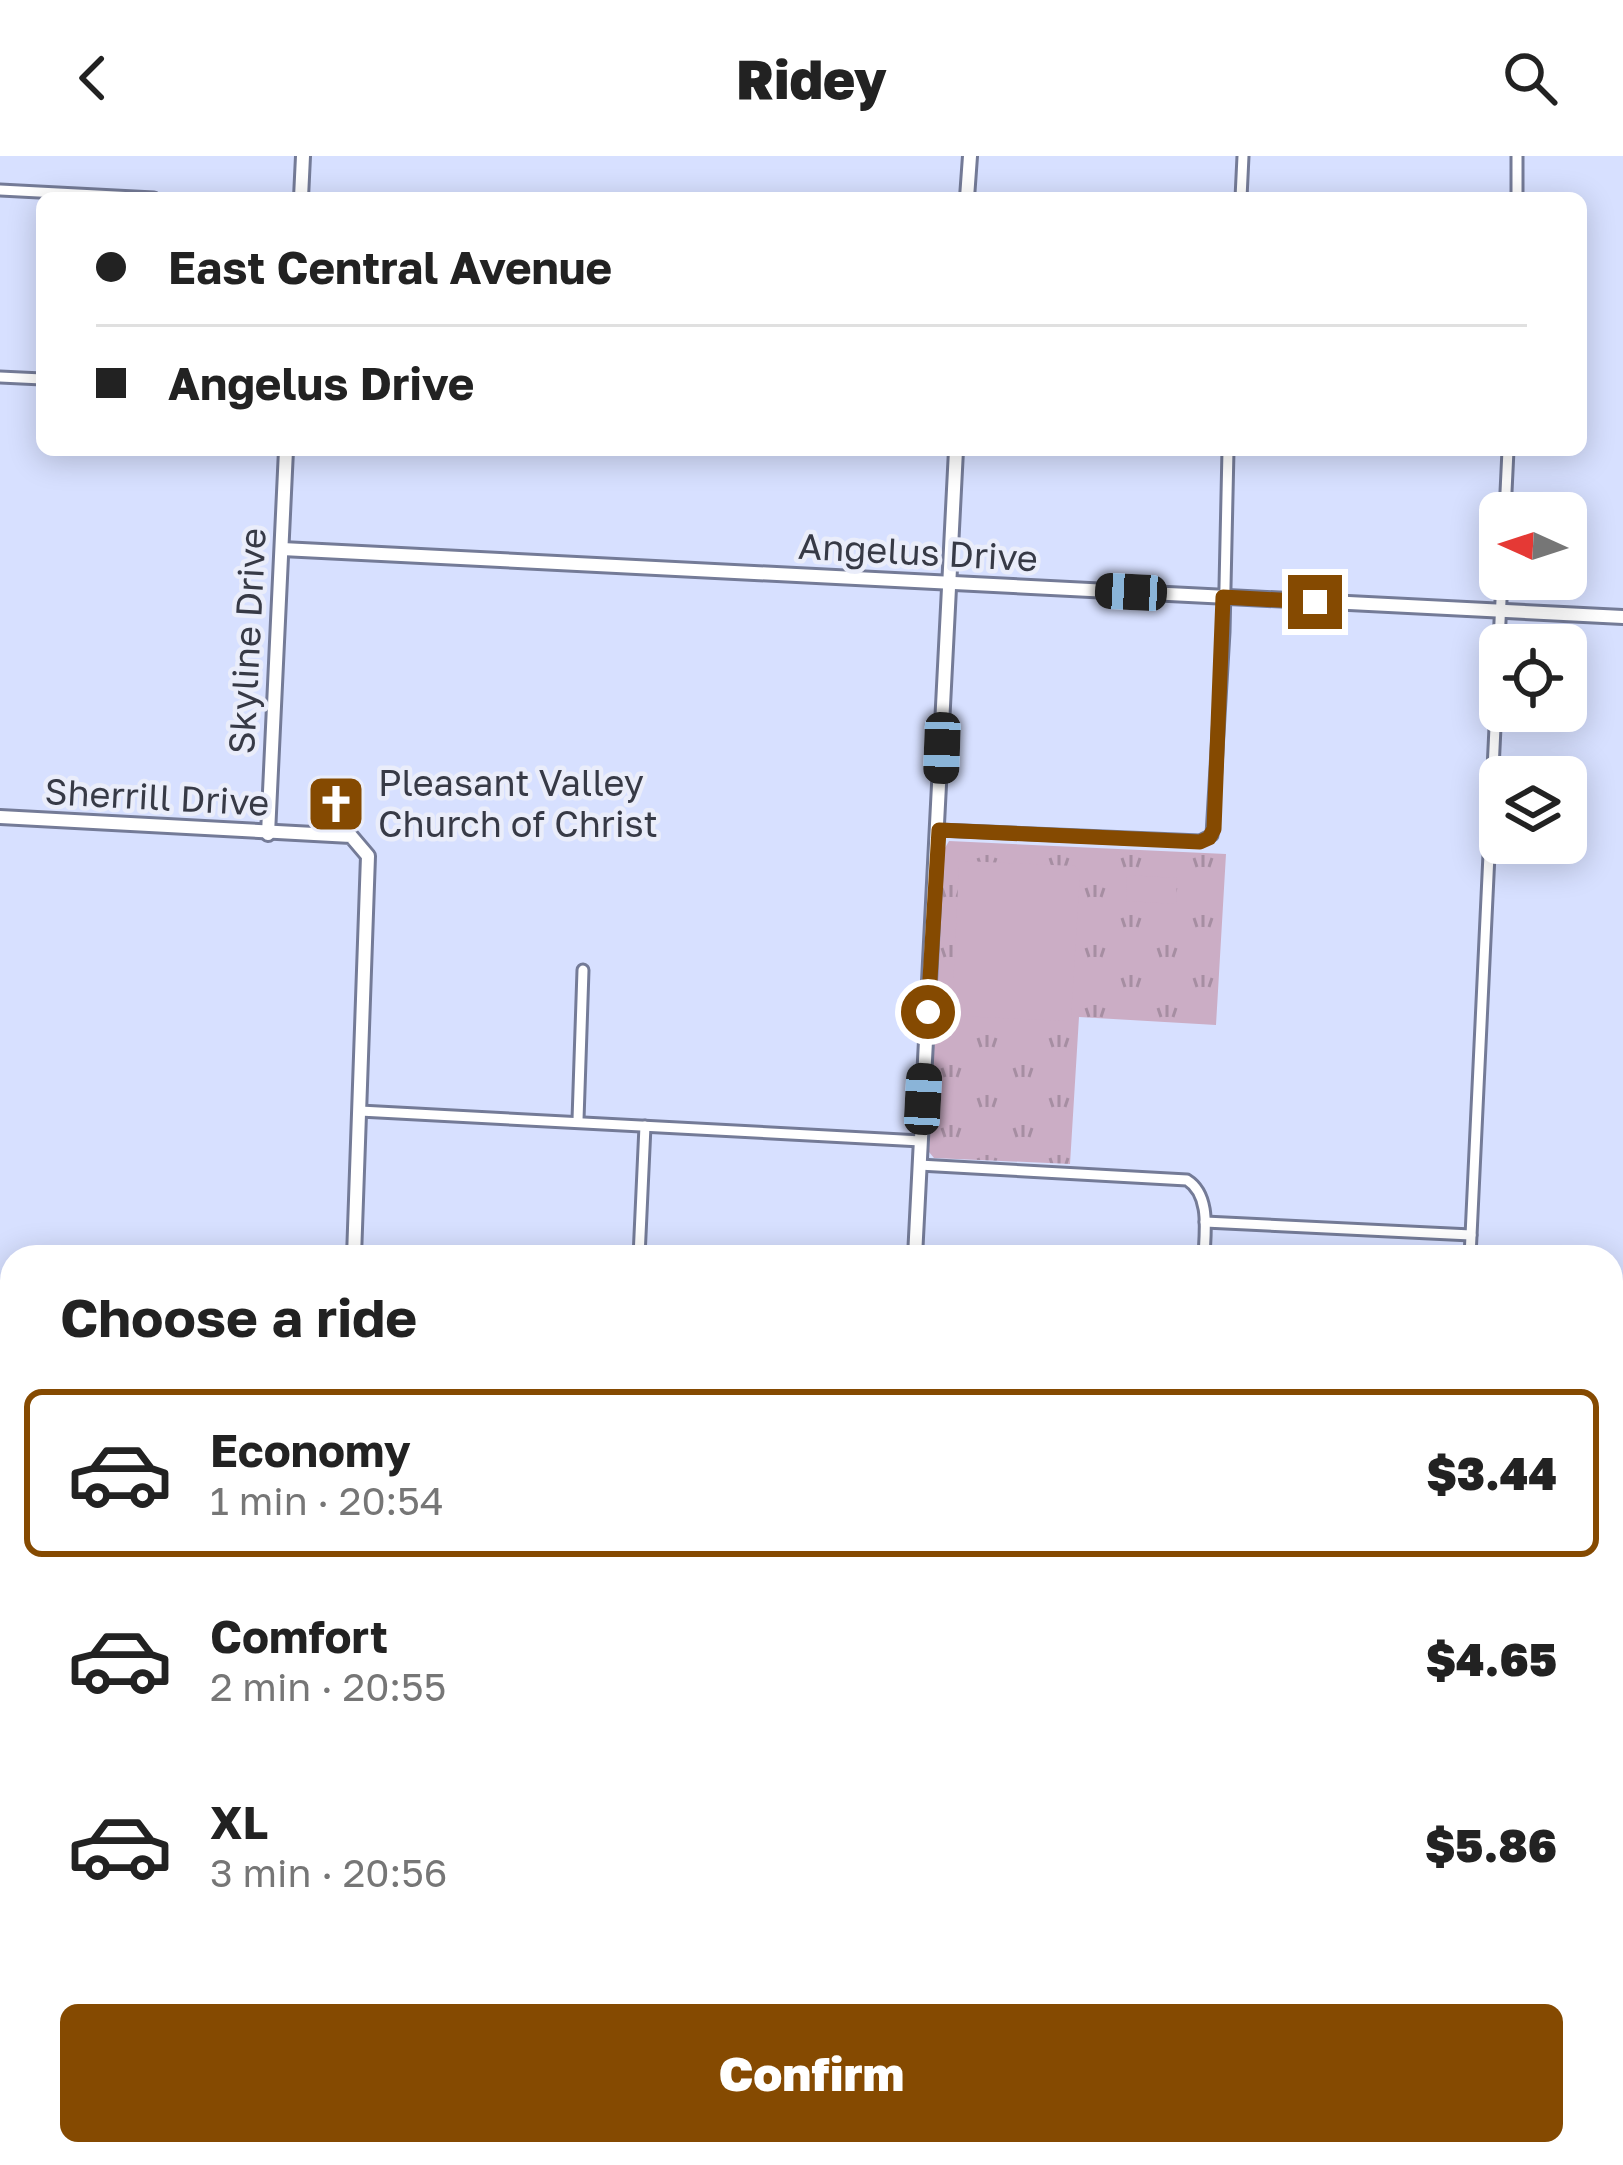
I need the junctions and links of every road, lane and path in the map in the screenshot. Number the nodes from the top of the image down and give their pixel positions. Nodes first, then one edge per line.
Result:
1 (303, 156) edge
2 (970, 156) edge
3 (1243, 156) edge
4 (1517, 156) edge
5 (0, 190) edge
6 (38, 192) edge
7 (301, 192) edge
8 (967, 192) edge
9 (1241, 192) edge
10 (1517, 192) edge
11 (0, 377) edge
12 (36, 379) edge
13 (286, 456) edge
14 (956, 456) edge
15 (1228, 456) edge
16 (1508, 456) edge
17 (1506, 492) edge
18 (282, 550) junction
19 (948, 583) junction
20 (1223, 597) junction
21 (1501, 600) edge
22 (1500, 611) junction
23 (1623, 617) edge
24 (0, 818) edge
25 (939, 830) junction
26 (268, 834) junction
27 (584, 970) dead end
28 (360, 1111) junction
29 (578, 1120) junction
30 (645, 1126) junction
31 (920, 1141) junction
32 (919, 1165) junction
33 (1205, 1222) junction
34 (1471, 1235) junction
35 (354, 1245) edge
36 (640, 1245) edge
37 (916, 1245) edge
38 (1204, 1245) edge
39 (1471, 1245) edge

1 - 7 street
2 - 8 street
3 - 9 street
4 - 10 street
5 - 6 street
11 - 12 street
13 - 18 street, Skyline Drive
14 - 19 street
15 - 20 street
16 - 17 street
18 - 19 street, Angelus Drive
18 - 26 street, Skyline Drive
19 - 20 street, Angelus Drive
19 - 25 street
20 - 22 street, Angelus Drive
20 - 25 street
21 - 22 street
22 - 23 street, Angelus Drive
22 - 34 street
24 - 26 street, Sherrill Drive
25 - 31 street
26 - 28 street, Sherrill Drive
27 - 29 street
28 - 29 street
28 - 35 street, Sherrill Drive
29 - 30 street
30 - 31 street
30 - 36 street
31 - 32 street
32 - 33 street
32 - 37 street
33 - 34 street
33 - 38 street
34 - 39 street

